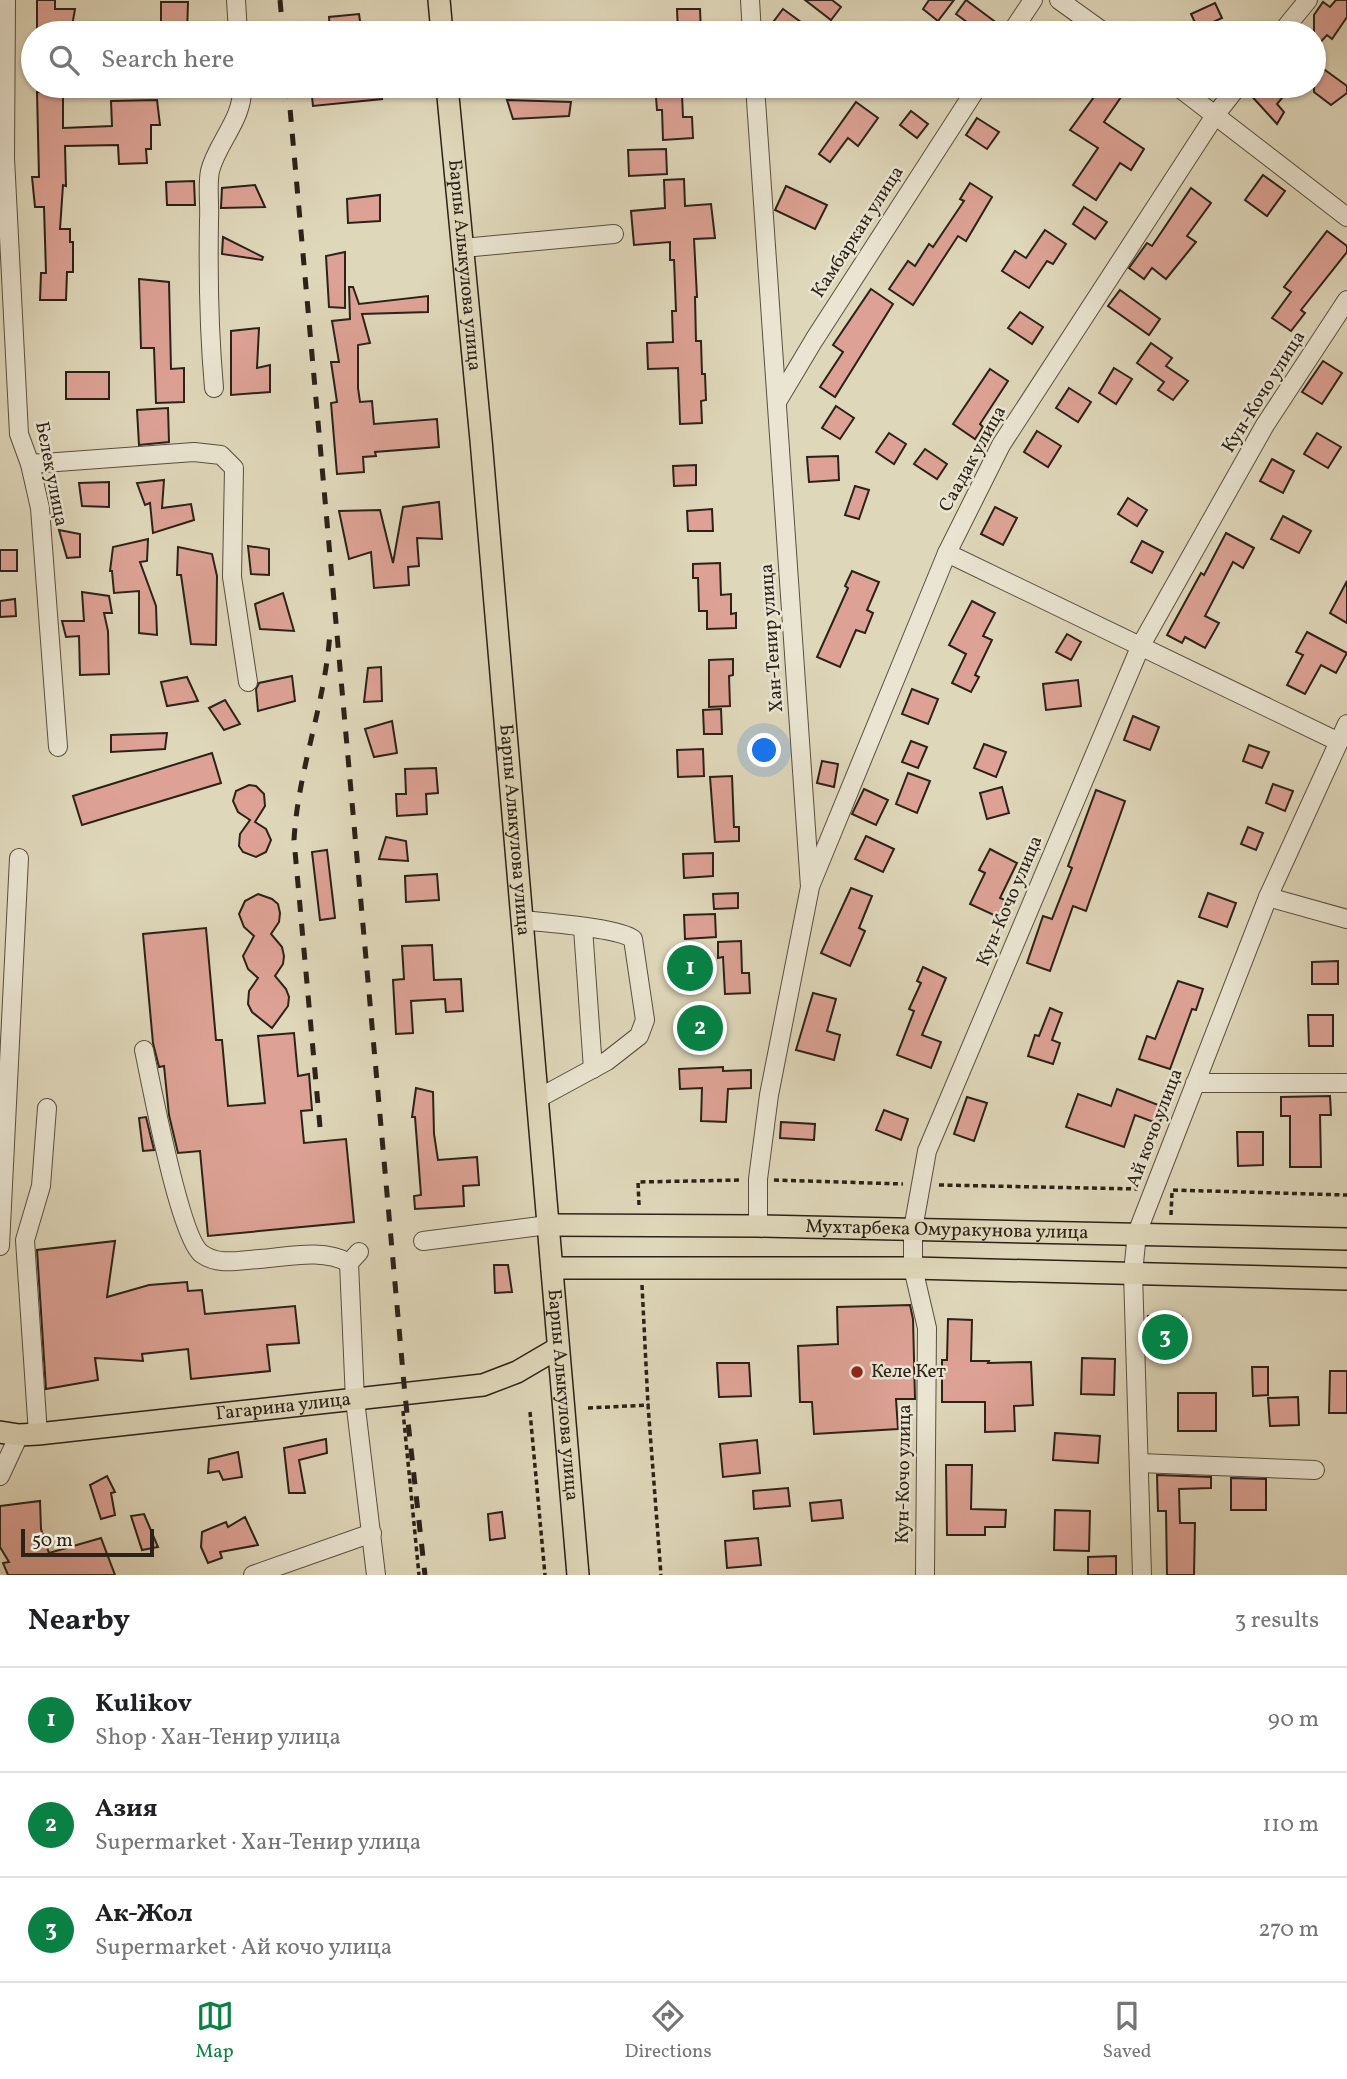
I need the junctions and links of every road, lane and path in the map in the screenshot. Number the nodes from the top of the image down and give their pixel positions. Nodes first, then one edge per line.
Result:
1 (6, 0) edge
2 (236, 0) edge
3 (439, 0) edge
4 (750, 0) edge
5 (1033, 0) edge
6 (1059, 0) edge
7 (1308, 0) edge
8 (237, 21) edge
9 (441, 21) edge
10 (751, 21) edge
11 (1019, 21) edge
12 (1088, 21) edge
13 (1291, 21) edge
14 (241, 98) edge
15 (448, 98) edge
16 (756, 98) edge
17 (970, 98) edge
18 (1194, 98) edge
19 (1229, 98) edge
20 (1216, 114) junction
21 (1347, 217) edge
22 (614, 234) dead end
23 (463, 248) junction
24 (1347, 300) edge
25 (214, 388) dead end
26 (777, 402) junction
27 (30, 464) junction
28 (947, 553) junction
29 (1141, 645) junction
30 (248, 682) dead end
31 (1347, 724) edge
32 (1339, 742) junction
33 (58, 747) dead end
34 (19, 858) dead end
35 (810, 887) junction
36 (1268, 897) junction
37 (1347, 919) edge
38 (522, 920) junction
39 (583, 928) junction
40 (144, 1050) dead end
41 (593, 1069) junction
42 (1195, 1083) junction
43 (1347, 1083) edge
44 (537, 1099) junction
45 (47, 1108) dead end
46 (758, 1179) junction
47 (920, 1184) junction
48 (1153, 1189) junction
49 (1172, 1189) junction
50 (1347, 1195) edge
51 (639, 1205) dead end
52 (1171, 1215) dead end
53 (548, 1225) junction
54 (758, 1226) junction
55 (913, 1229) junction
56 (1137, 1233) junction
57 (1347, 1239) edge
58 (423, 1241) dead end
59 (0, 1246) edge
60 (552, 1268) junction
61 (913, 1268) junction
62 (1133, 1273) junction
63 (1347, 1279) edge
64 (642, 1285) dead end
65 (558, 1348) junction
66 (402, 1395) junction
67 (355, 1400) junction
68 (648, 1405) junction
69 (588, 1408) dead end
70 (530, 1412) dead end
71 (19, 1434) edge
72 (1139, 1463) junction
73 (1315, 1470) dead end
74 (0, 1476) edge
75 (372, 1533) junction
76 (253, 1575) edge
77 (376, 1575) edge
78 (419, 1575) edge
79 (545, 1575) edge
80 (578, 1575) edge
81 (661, 1575) edge
82 (925, 1575) edge
83 (1142, 1575) edge

1 - 27 street, Белек улица
2 - 8 street
3 - 9 main road
4 - 10 street
5 - 11 street
6 - 12 street
7 - 13 street
14 - 25 street
15 - 23 main road, Барпы Алыкулова улица
16 - 26 street, Хан-Тенир улица
17 - 26 street, Камбаркан улица
18 - 20 street
19 - 20 street, Саадак улица
20 - 21 street
20 - 28 street, Саадак улица
22 - 23 street
23 - 38 main road, Барпы Алыкулова улица
24 - 29 street, Кун-Кочо улица
26 - 35 street, Хан-Тенир улица
27 - 30 street
27 - 33 street, Белек улица
28 - 29 street
28 - 35 street, Саадак улица
29 - 32 street
29 - 47 street, Кун-Кочо улица
31 - 32 street, Ай кочо улица
32 - 36 street, Ай кочо улица
34 - 59 street
35 - 46 street, Хан-Тенир улица
36 - 37 street
36 - 42 street, Ай кочо улица
38 - 39 street
38 - 44 main road, Барпы Алыкулова улица
39 - 41 street
39 - 41 street
40 - 67 street
41 - 44 street
42 - 43 street
42 - 48 street, Ай кочо улица
44 - 53 main road, Барпы Алыкулова улица
45 - 71 street
46 - 47 path
46 - 51 path
46 - 54 street, Хан-Тенир улица
47 - 48 path
47 - 55 street, Кун-Кочо улица
48 - 49 path
48 - 56 street, Ай кочо улица
49 - 50 path
49 - 52 path
53 - 54 main road, Мухтарбека Омуракунова улица
53 - 58 street
53 - 60 main road, Барпы Алыкулова улица
54 - 55 main road, Мухтарбека Омуракунова улица
55 - 56 main road, Мухтарбека Омуракунова улица
55 - 61 street, Кун-Кочо улица
56 - 57 main road, Мухтарбека Омуракунова улица
56 - 62 street, Ай кочо улица
60 - 61 main road, Мухтарбека Омуракунова улица
60 - 65 main road, Барпы Алыкулова улица
61 - 62 main road, Мухтарбека Омуракунова улица
61 - 82 street, Кун-Кочо улица
62 - 63 main road, Мухтарбека Омуракунова улица
62 - 72 street, Ай кочо улица
64 - 68 path
65 - 66 main road, Гагарина улица
65 - 80 main road, Барпы Алыкулова улица
66 - 67 main road, Гагарина улица
66 - 78 path
67 - 71 main road, Гагарина улица
67 - 75 street
68 - 69 path
68 - 81 path
70 - 79 path
71 - 74 street
72 - 73 street
72 - 83 street, Ай кочо улица
75 - 76 street
75 - 77 street

